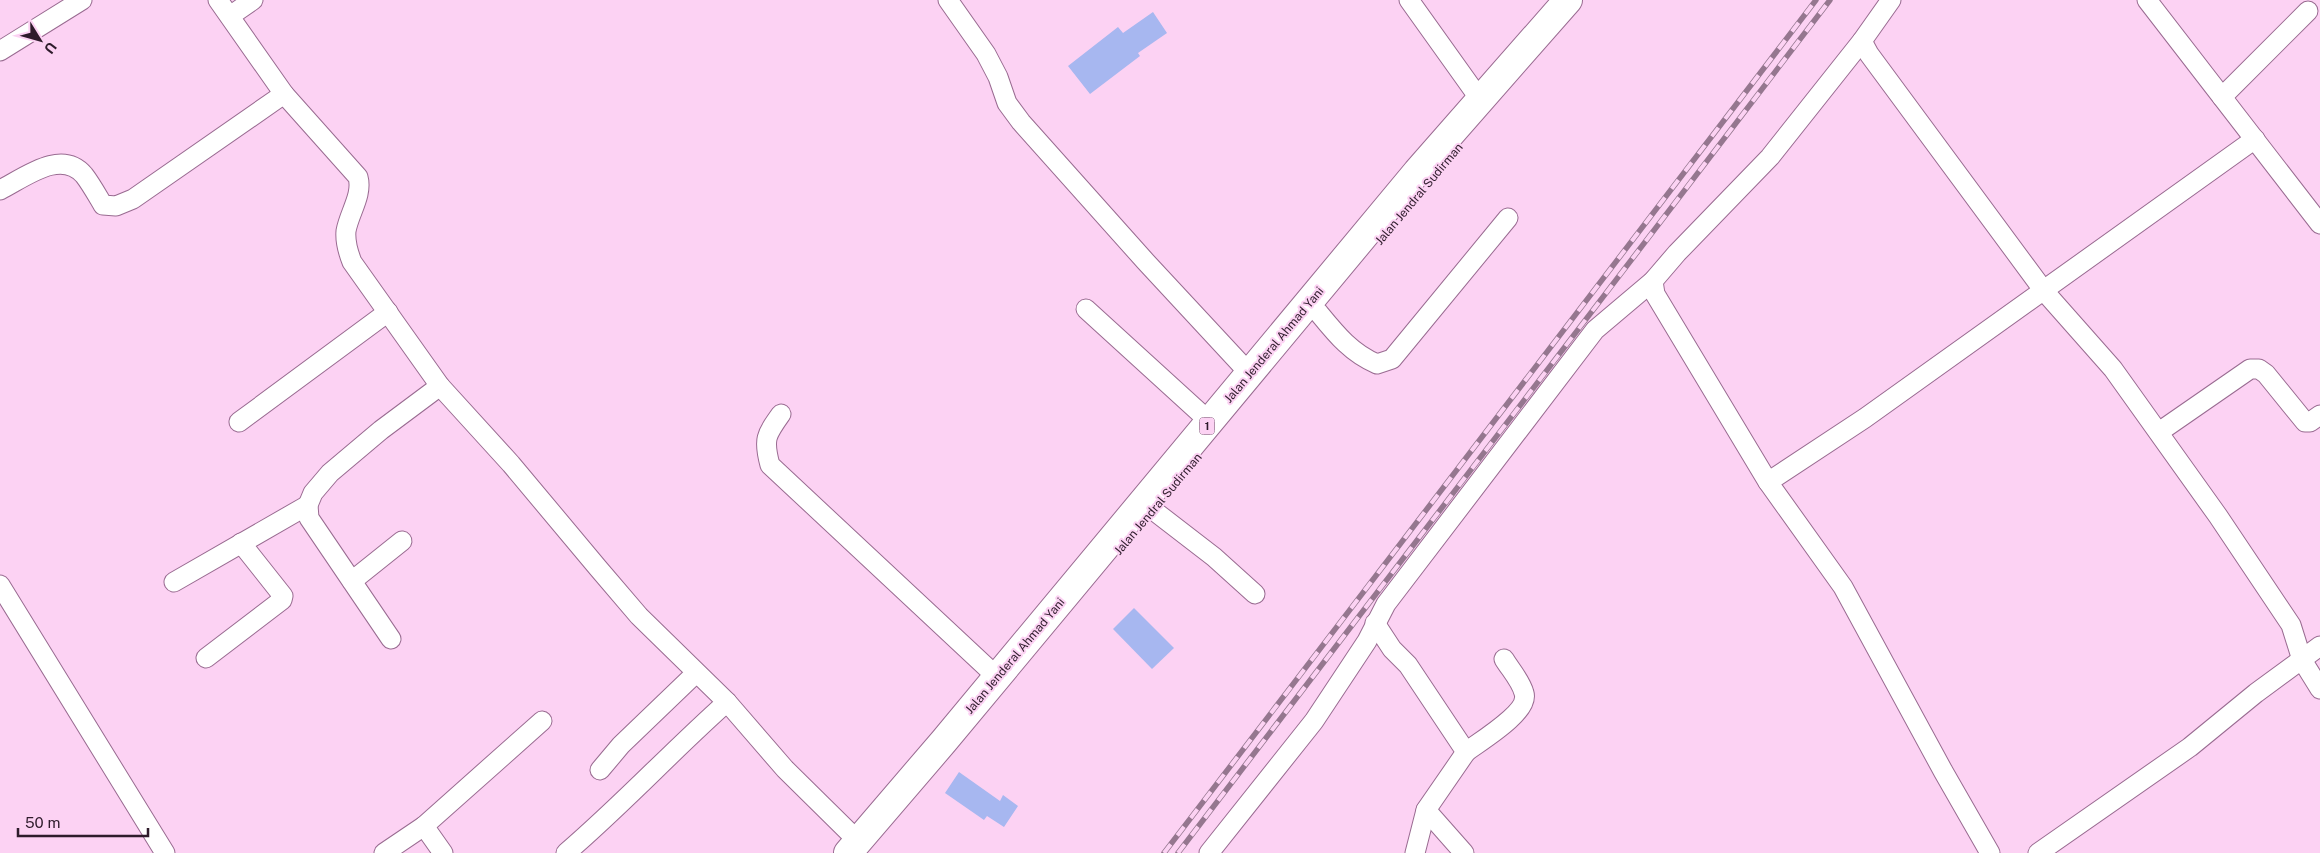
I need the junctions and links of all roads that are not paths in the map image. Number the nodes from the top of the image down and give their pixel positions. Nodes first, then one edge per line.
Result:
1 (82, 0) edge
2 (218, 0) edge
3 (254, 0) edge
4 (948, 0) edge
5 (1409, 0) edge
6 (1568, 0) edge
7 (1588, 0) edge
8 (1891, 0) edge
9 (2147, 0) edge
10 (2308, 11) dead end
11 (230, 16) junction
12 (1862, 41) junction
13 (1, 47) edge
14 (284, 94) junction
15 (2222, 97) junction
16 (1479, 98) junction
17 (2255, 139) junction
18 (0, 190) edge
19 (1508, 218) dead end
20 (2320, 224) edge
21 (1653, 282) junction
22 (2044, 291) junction
23 (1086, 309) dead end
24 (388, 312) junction
25 (1318, 312) junction
26 (1250, 374) junction
27 (440, 386) junction
28 (782, 414) dead end
29 (2320, 415) edge
30 (239, 422) dead end
31 (1210, 422) junction
32 (2159, 432) junction
33 (1768, 482) junction
34 (308, 505) junction
35 (1153, 510) junction
36 (402, 541) dead end
37 (241, 543) junction
38 (352, 581) junction
39 (174, 582) dead end
40 (0, 584) edge
41 (1256, 594) dead end
42 (1375, 623) junction
43 (390, 639) dead end
44 (2320, 646) edge
45 (206, 658) dead end
46 (1504, 659) dead end
47 (696, 673) junction
48 (2313, 673) edge
49 (997, 677) junction
50 (727, 702) junction
51 (542, 721) dead end
52 (1466, 752) junction
53 (600, 770) dead end
54 (1426, 810) junction
55 (424, 826) junction
56 (859, 849) edge
57 (165, 853) edge
58 (384, 853) edge
59 (443, 853) edge
60 (566, 853) edge
61 (1209, 853) edge
62 (1415, 853) edge
63 (1464, 853) edge
64 (1990, 853) edge
65 (2038, 853) edge

1 - 13 street
2 - 11 street
3 - 11 street
4 - 26 street
5 - 16 street
6 - 16 highway, Jalan Jenderal Ahmad Yani / 1
7 - 25 highway, Jalan Jendral Sudirman / 1
8 - 12 street
9 - 15 street
10 - 15 street
11 - 14 street
12 - 21 street
12 - 22 street
14 - 18 street
14 - 24 street
15 - 17 street
16 - 26 highway, Jalan Jenderal Ahmad Yani / 1
17 - 20 street
17 - 22 street
19 - 25 street
21 - 33 street
21 - 42 street
22 - 32 street
22 - 33 street
23 - 31 street
24 - 27 street
24 - 30 street
25 - 35 highway, Jalan Jendral Sudirman / 1
26 - 31 highway, Jalan Jenderal Ahmad Yani / 1
27 - 34 street
27 - 47 street
28 - 49 street
29 - 32 street
31 - 49 highway, Jalan Jenderal Ahmad Yani / 1
32 - 48 street
33 - 64 street
34 - 37 street
34 - 38 street
35 - 41 street
35 - 56 highway, Jalan Jendral Sudirman / 1
36 - 38 street
37 - 39 street
37 - 45 street
38 - 43 street
40 - 57 street
42 - 52 street
42 - 61 street
44 - 48 street
46 - 52 street
47 - 50 street
47 - 53 street
48 - 65 street
49 - 56 highway, Jalan Jenderal Ahmad Yani / 1
50 - 56 street
50 - 60 street
51 - 55 street
52 - 54 street
54 - 62 street
54 - 63 street
55 - 58 street
55 - 59 street

